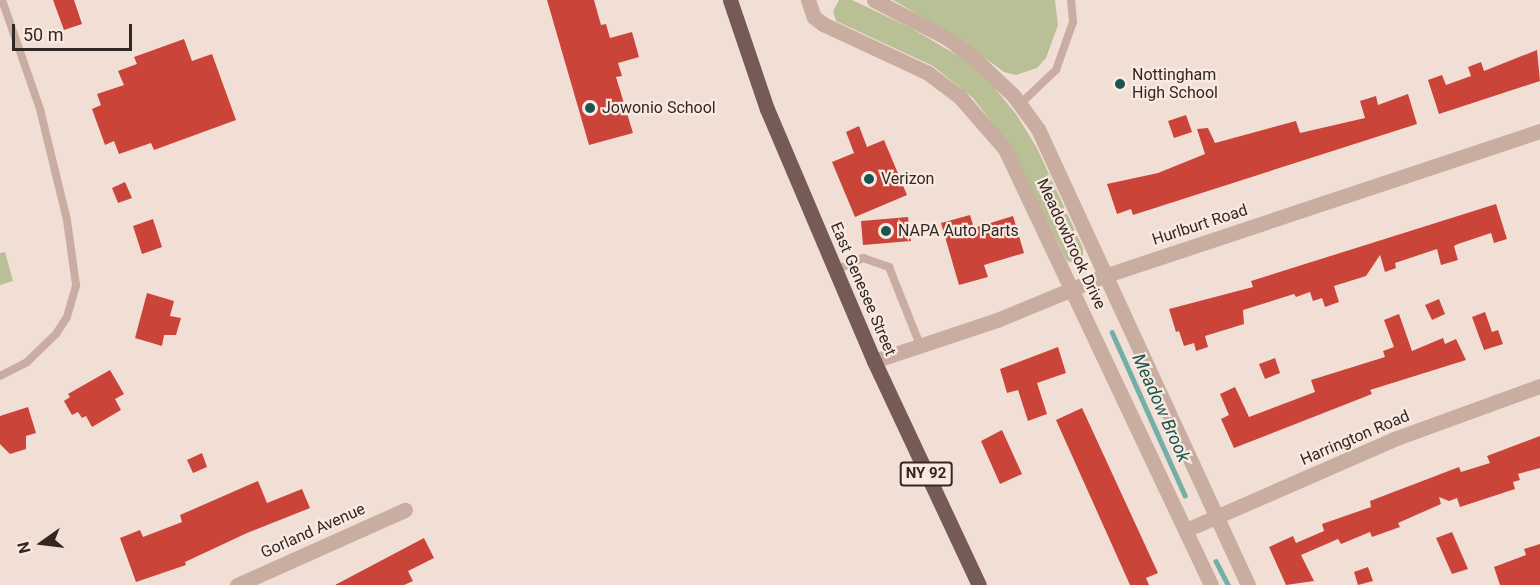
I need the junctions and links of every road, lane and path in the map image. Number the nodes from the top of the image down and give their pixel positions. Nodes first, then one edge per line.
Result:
1 (2, 0) edge
2 (730, 0) edge
3 (808, 0) edge
4 (874, 0) edge
5 (1071, 0) edge
6 (1020, 104) junction
7 (1540, 131) edge
8 (836, 270) junction
9 (1104, 276) junction
10 (1072, 290) junction
11 (920, 345) junction
12 (874, 361) junction
13 (0, 376) edge
14 (1540, 386) edge
15 (405, 510) dead end
16 (1217, 517) junction
17 (1186, 530) junction
18 (237, 585) edge
19 (979, 585) edge
20 (1211, 585) edge
21 (1248, 585) edge

1 - 13 lane
2 - 8 main road, East Genesee Street / NY 92
3 - 10 street, Meadowbrook Drive
4 - 6 street, Meadowbrook Drive
5 - 6 lane
6 - 9 street, Meadowbrook Drive
7 - 9 street, Hurlburt Road
8 - 11 lane
8 - 12 main road, East Genesee Street / NY 92
9 - 10 street, Hurlburt Road
9 - 16 street, Meadowbrook Drive
10 - 11 street, Hurlburt Road
10 - 17 street, Meadowbrook Drive
11 - 12 street, Hurlburt Road
12 - 19 main road, East Genesee Street / NY 92
14 - 16 street, Harrington Road
15 - 18 street, Gorland Avenue
16 - 17 street, Harrington Road
16 - 21 street, Meadowbrook Drive
17 - 20 street, Meadowbrook Drive

